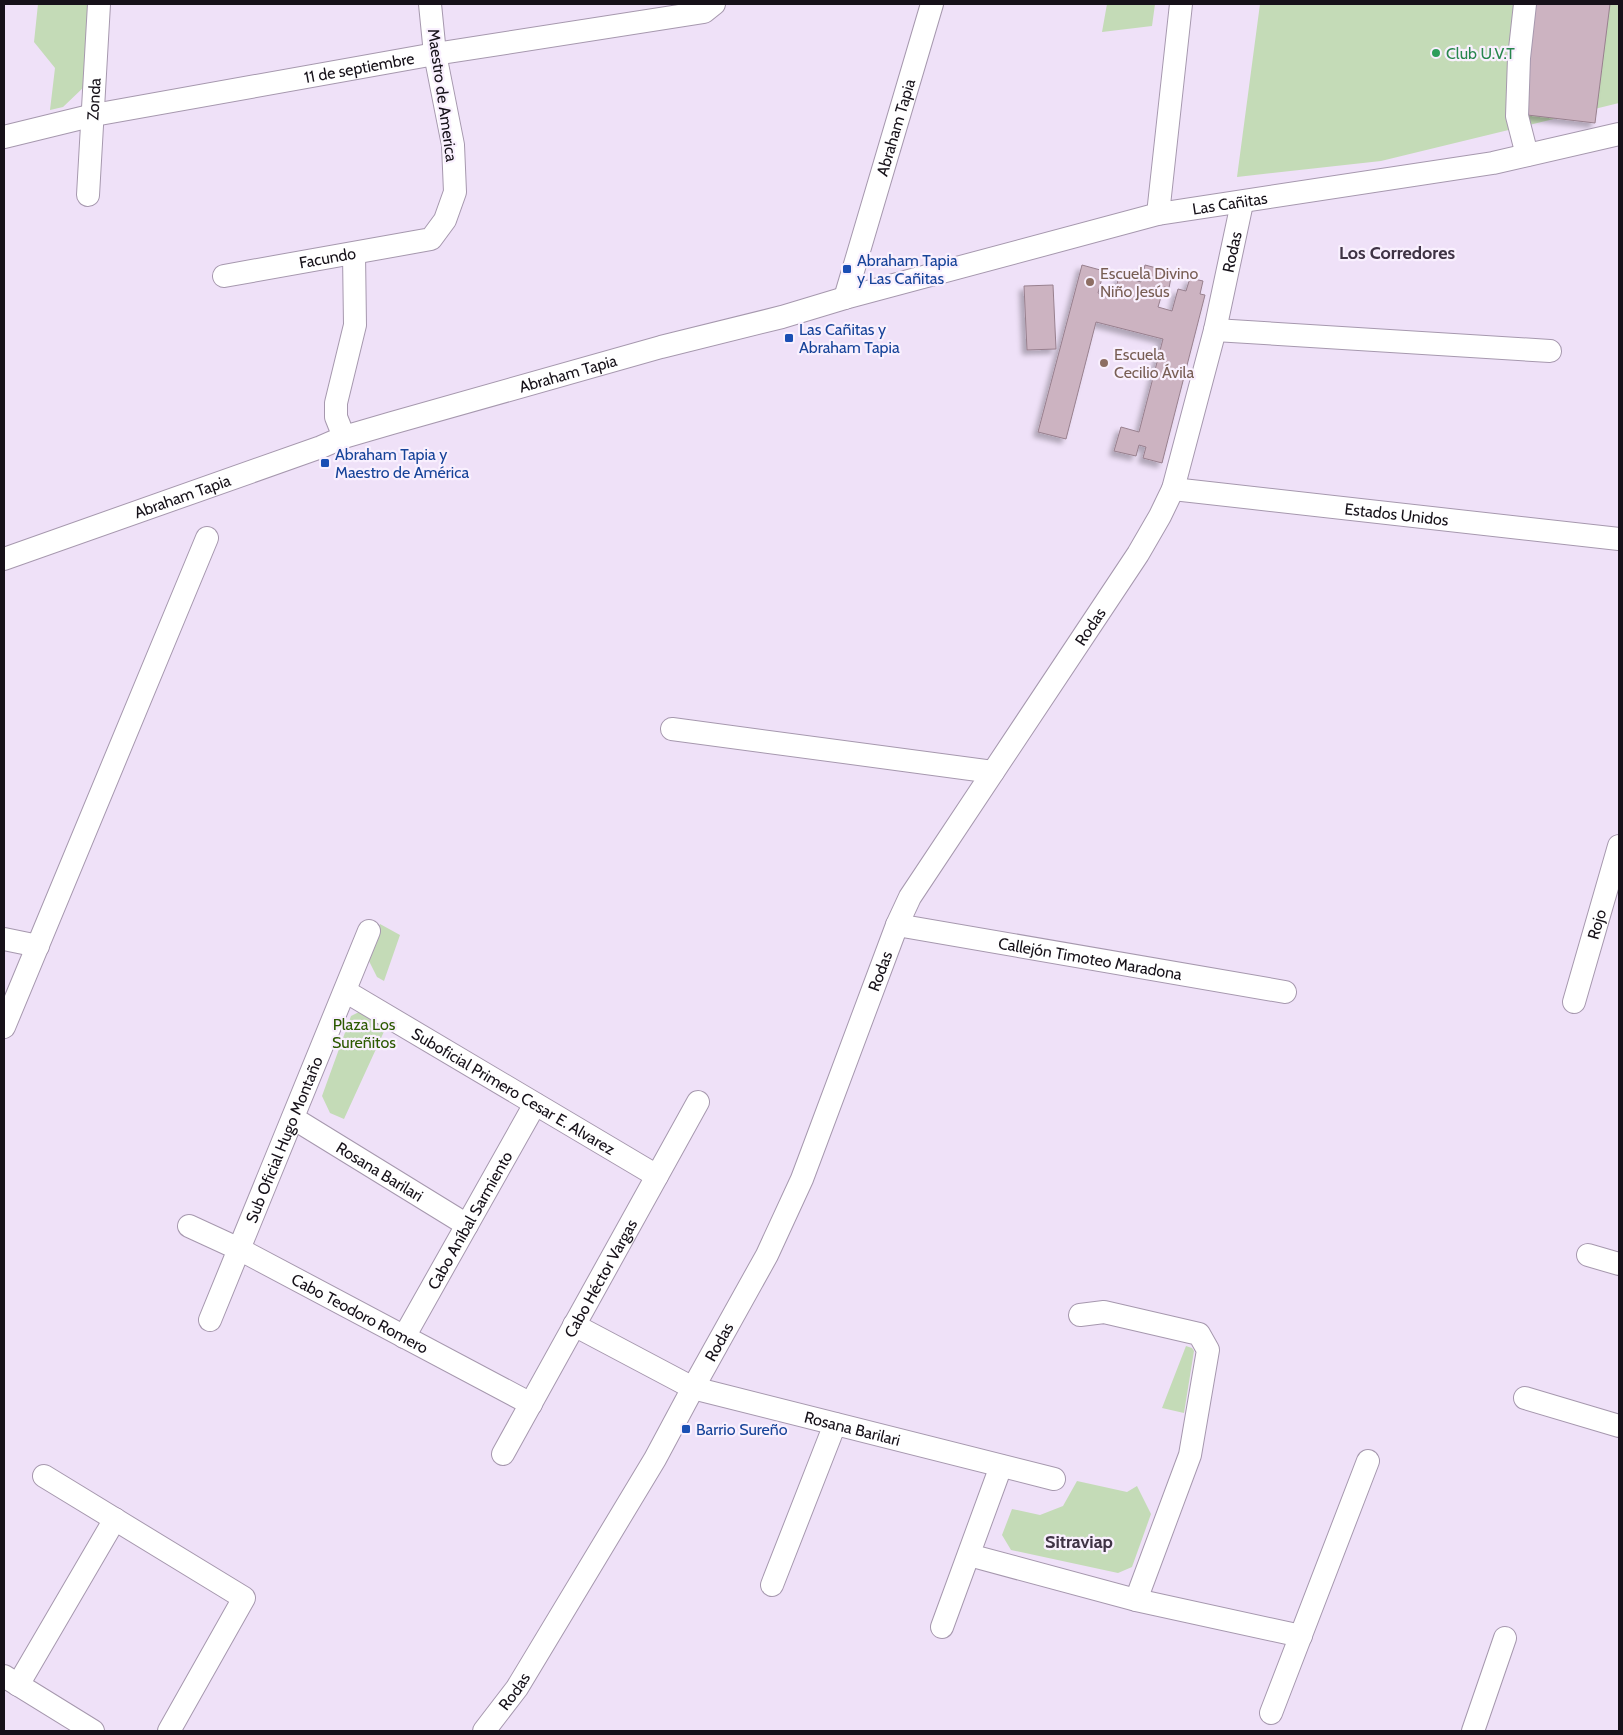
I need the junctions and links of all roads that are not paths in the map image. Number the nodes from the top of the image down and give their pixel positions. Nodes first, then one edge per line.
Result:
1 (100, 4) edge
2 (430, 4) edge
3 (714, 4) edge
4 (932, 4) edge
5 (1181, 4) edge
6 (1525, 4) edge
7 (435, 54) junction
8 (94, 115) junction
9 (1619, 134) edge
10 (4, 137) edge
11 (1527, 156) junction
12 (88, 195) dead end
13 (1242, 203) junction
14 (1158, 214) junction
15 (431, 239) joint
16 (354, 254) junction
17 (224, 276) dead end
18 (845, 298) junction
19 (1215, 330) junction
20 (1550, 352) dead end
21 (344, 437) junction
22 (1173, 489) junction
23 (207, 538) dead end
24 (1619, 539) edge
25 (4, 559) edge
26 (672, 729) dead end
27 (993, 772) junction
28 (1619, 846) edge
29 (896, 925) junction
30 (369, 931) dead end
31 (4, 939) edge
32 (38, 946) junction
33 (345, 991) junction
34 (1285, 992) dead end
35 (1574, 1002) dead end
36 (4, 1027) edge
37 (698, 1102) dead end
38 (535, 1104) junction
39 (293, 1118) junction
40 (657, 1176) junction
41 (467, 1225) junction
42 (189, 1226) dead end
43 (239, 1249) junction
44 (1588, 1255) dead end
45 (1619, 1264) edge
46 (1080, 1315) dead end
47 (210, 1320) dead end
48 (574, 1326) junction
49 (404, 1337) junction
50 (692, 1388) junction
51 (1525, 1398) dead end
52 (531, 1404) junction
53 (835, 1424) junction
54 (1619, 1426) edge
55 (503, 1454) dead end
56 (1368, 1462) dead end
57 (1002, 1466) junction
58 (44, 1476) dead end
59 (1054, 1479) dead end
60 (115, 1519) junction
61 (969, 1555) junction
62 (772, 1584) dead end
63 (1136, 1600) junction
64 (942, 1627) dead end
65 (1301, 1636) junction
66 (1505, 1638) dead end
67 (8, 1681) edge
68 (1271, 1713) dead end
69 (93, 1731) edge
70 (169, 1731) edge
71 (484, 1731) edge
72 (1473, 1731) edge

1 - 8 street, Zonda
2 - 7 street, Maestro de America
3 - 7 street, 11 de septiembre
4 - 18 street, Abraham Tapia
5 - 14 street
6 - 11 street
7 - 8 street, 11 de septiembre
7 - 15 street, Maestro de America
8 - 10 street, 11 de septiembre
8 - 12 street, Zonda
9 - 11 street, Las Cañitas
11 - 13 street, Las Cañitas
13 - 14 street, Las Cañitas
13 - 19 street, Rodas
14 - 18 street, Las Cañitas
15 - 16 street, Facundo
16 - 17 street, Facundo
16 - 21 street
18 - 21 street, Abraham Tapia
19 - 20 street
19 - 22 street, Rodas
21 - 25 street, Abraham Tapia
22 - 24 street, Estados Unidos
22 - 27 street, Rodas
23 - 32 street
26 - 27 street
27 - 29 street, Rodas
28 - 35 street, Rojo
29 - 34 street, Callejón Timoteo Maradona
29 - 50 street, Rodas
30 - 33 street, Sub Oficial Hugo Montaño
31 - 32 street
32 - 36 street
33 - 38 street, Suboficial Primero Cesar E. Alvarez
33 - 39 street, Sub Oficial Hugo Montaño
37 - 40 street, Cabo Héctor Vargas
38 - 40 street, Suboficial Primero Cesar E. Alvarez
38 - 41 street, Cabo Aníbal Sarmiento
39 - 41 street, Rosana Barilari
39 - 43 street, Sub Oficial Hugo Montaño
40 - 48 street, Cabo Héctor Vargas
41 - 49 street, Cabo Aníbal Sarmiento
42 - 43 street, Cabo Teodoro Romero
43 - 47 street, Sub Oficial Hugo Montaño
43 - 49 street, Cabo Teodoro Romero
44 - 45 street
46 - 63 street
48 - 50 street, Rosana Barilari
48 - 52 street, Cabo Héctor Vargas
49 - 52 street, Cabo Teodoro Romero
50 - 53 street, Rosana Barilari
50 - 71 street, Rodas
51 - 54 street
52 - 55 street, Cabo Héctor Vargas
53 - 57 street, Rosana Barilari
53 - 62 street
56 - 65 street
57 - 59 street, Rosana Barilari
57 - 61 street
58 - 60 street
60 - 67 street
60 - 70 street
61 - 63 street
61 - 64 street
63 - 65 street
65 - 68 street
66 - 72 street
67 - 69 street

